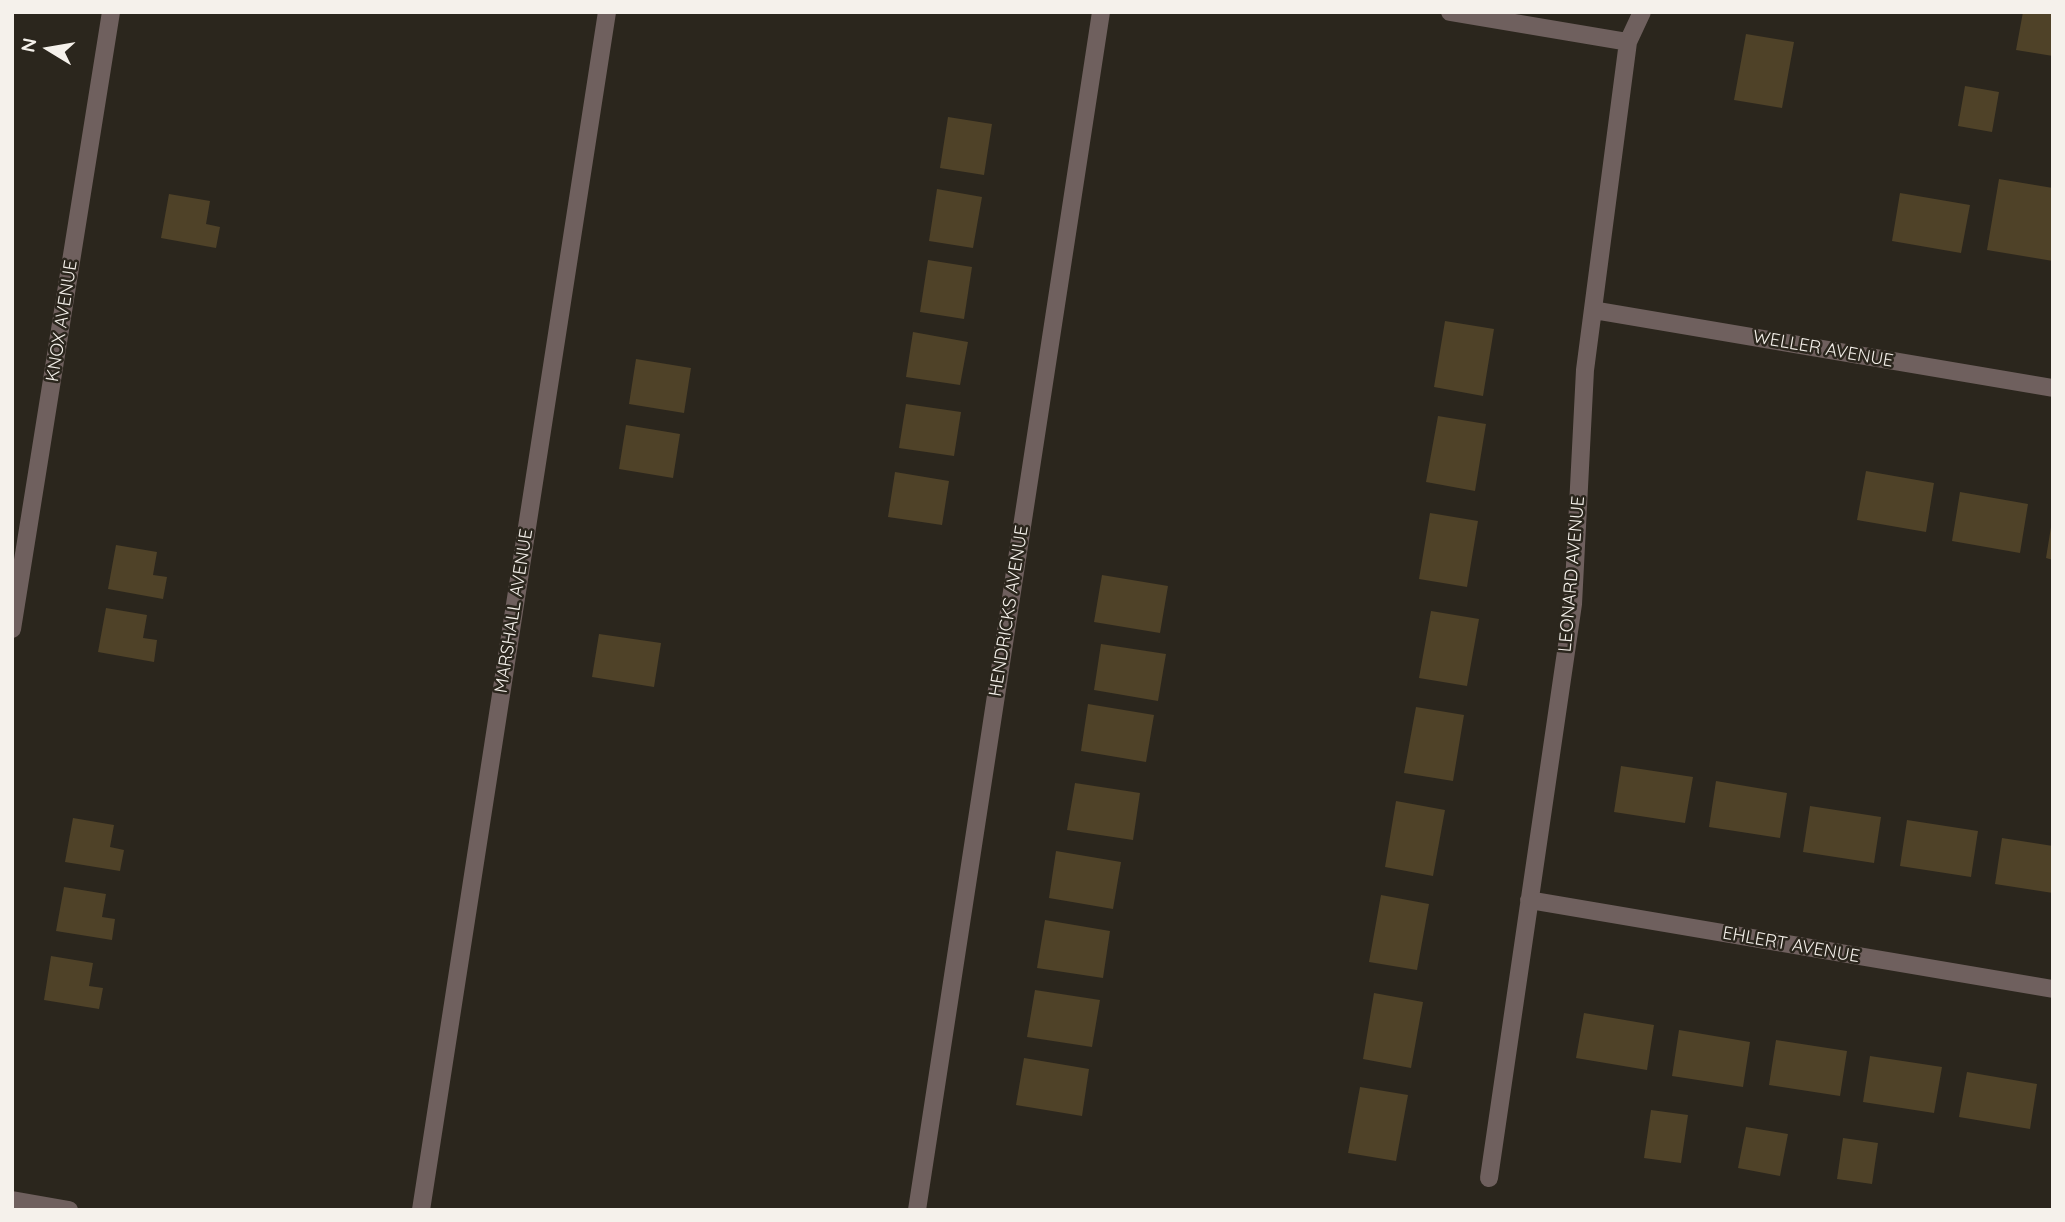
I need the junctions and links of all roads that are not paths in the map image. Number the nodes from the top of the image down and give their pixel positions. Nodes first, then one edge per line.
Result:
1 (111, 12) edge
2 (607, 12) edge
3 (1101, 12) edge
4 (1450, 12) edge
5 (1642, 12) edge
6 (1628, 42) junction
7 (1593, 310) junction
8 (2053, 388) edge
9 (12, 629) edge
10 (1529, 900) junction
11 (2053, 989) edge
12 (1489, 1178) dead end
13 (12, 1200) edge
14 (69, 1210) edge
15 (421, 1210) edge
16 (917, 1210) edge

1 - 9 street, KNOX AVENUE
2 - 15 street, MARSHALL AVENUE
3 - 16 street, HENDRICKS AVENUE
4 - 6 street
5 - 6 street, LEONARD AVENUE
6 - 7 street, LEONARD AVENUE
7 - 8 street, WELLER AVENUE
7 - 10 street, LEONARD AVENUE
10 - 11 street, EHLERT AVENUE
10 - 12 street, LEONARD AVENUE
13 - 14 street

